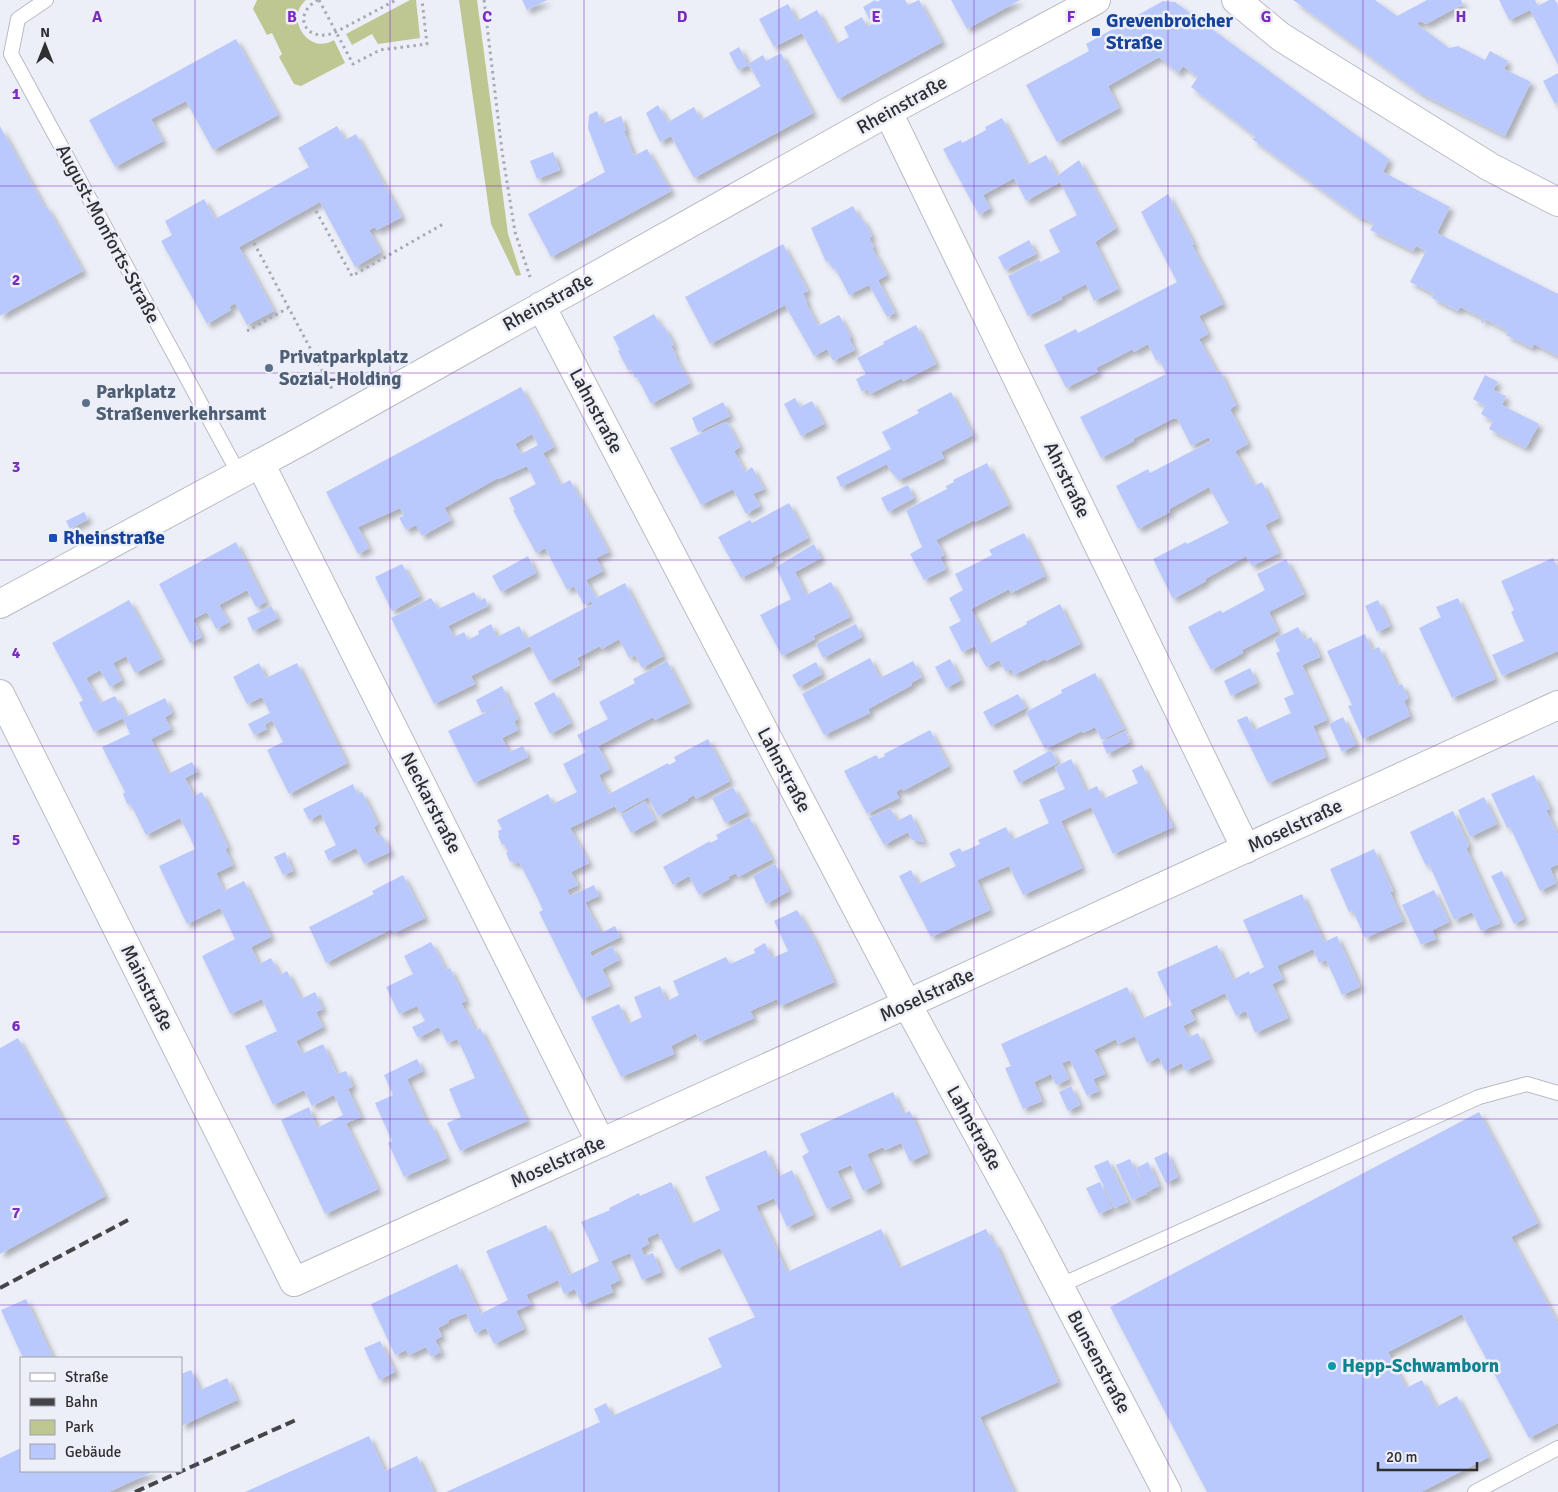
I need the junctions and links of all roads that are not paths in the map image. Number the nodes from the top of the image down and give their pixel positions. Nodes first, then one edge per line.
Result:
1 (46, 0) edge
2 (1096, 0) edge
3 (1236, 0) edge
4 (888, 112) junction
5 (1558, 202) edge
6 (541, 306) junction
7 (250, 468) junction
8 (0, 604) edge
9 (0, 694) edge
10 (1558, 705) edge
11 (1246, 849) junction
12 (907, 1004) junction
13 (1558, 1093) edge
14 (601, 1143) junction
15 (1031, 1232) joint
16 (294, 1282) joint
17 (1059, 1286) junction
18 (1558, 1448) edge
19 (1167, 1492) edge
20 (1475, 1492) edge

1 - 7 lane, August-Monforts-Straße
2 - 4 street, Rheinstraße
3 - 5 street
4 - 6 street, Rheinstraße
4 - 11 street, Ahrstraße
6 - 7 street, Rheinstraße
6 - 12 street, Lahnstraße
7 - 8 street, Rheinstraße
7 - 14 street, Neckarstraße
9 - 16 street, Mainstraße
10 - 11 street, Moselstraße
11 - 12 street, Moselstraße
12 - 14 street, Moselstraße
12 - 15 street, Lahnstraße
13 - 17 lane
14 - 16 street, Moselstraße
15 - 17 street, Bunsenstraße
17 - 19 street, Bunsenstraße
18 - 20 lane

